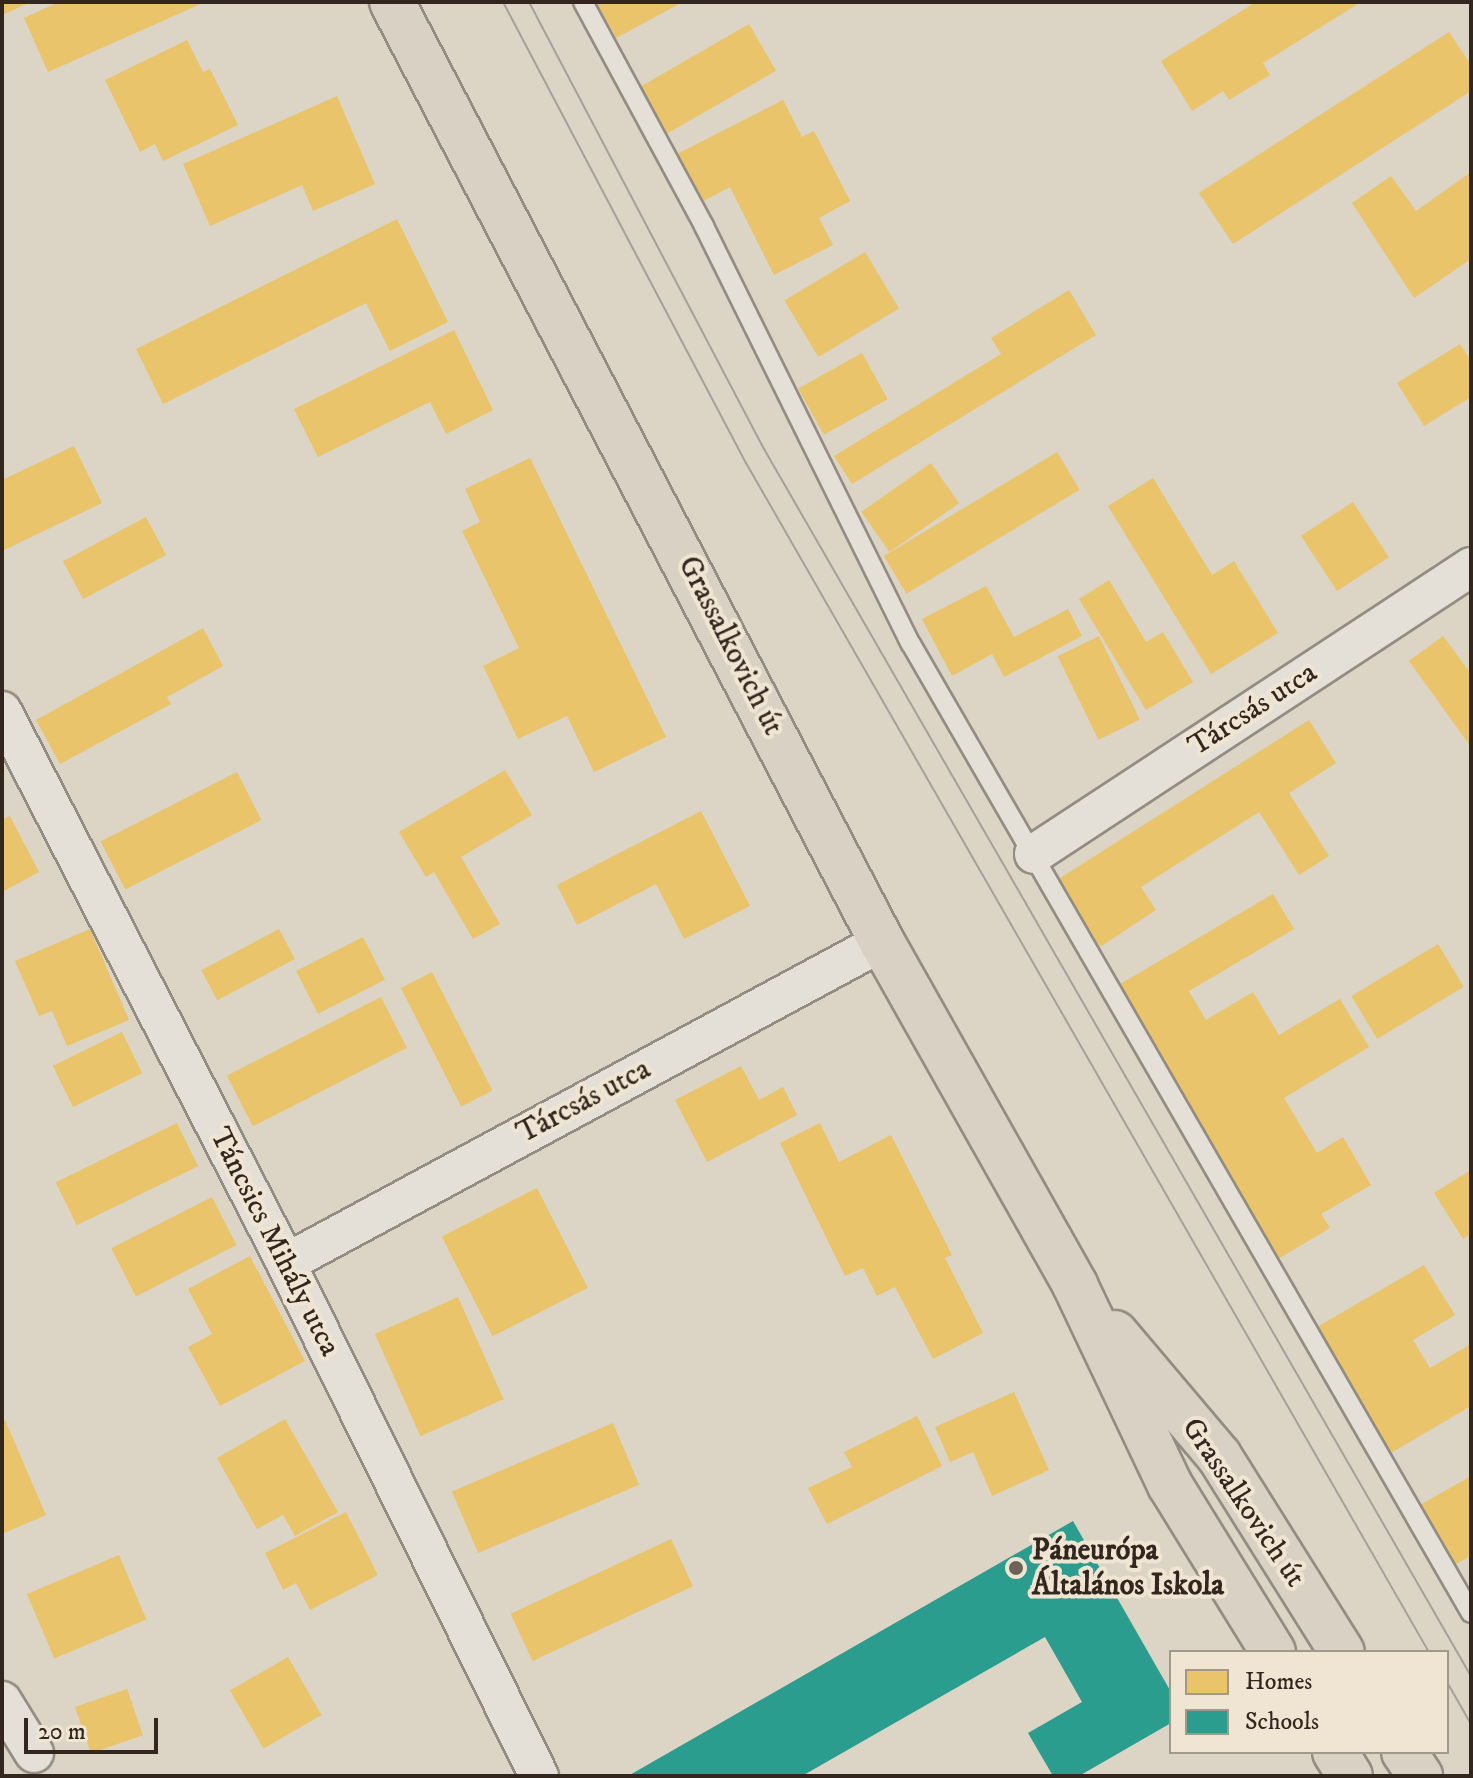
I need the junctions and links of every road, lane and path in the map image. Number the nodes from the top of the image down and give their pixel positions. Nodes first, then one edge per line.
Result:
1 (392, 2) edge
2 (583, 2) edge
3 (1471, 567) edge
4 (2, 711) edge
5 (1034, 854) junction
6 (882, 942) junction
7 (286, 1263) junction
8 (1075, 1285) junction
9 (1471, 1613) edge
10 (1272, 1650) edge
11 (1341, 1650) edge
12 (2, 1701) edge
13 (34, 1753) dead end
14 (1336, 1754) edge
15 (1405, 1754) edge
16 (539, 1776) edge
17 (1350, 1776) edge
18 (1420, 1776) edge

1 - 6 main road, Grassalkovich út
2 - 5 lane
3 - 5 street, Tárcsás utca
4 - 7 street, Táncsics Mihály utca
5 - 9 lane
6 - 7 street, Tárcsás utca
6 - 8 main road, Grassalkovich út
7 - 16 street, Táncsics Mihály utca
8 - 10 main road, Grassalkovich út
8 - 11 main road, Grassalkovich út
12 - 13 street
14 - 17 main road
15 - 18 main road

